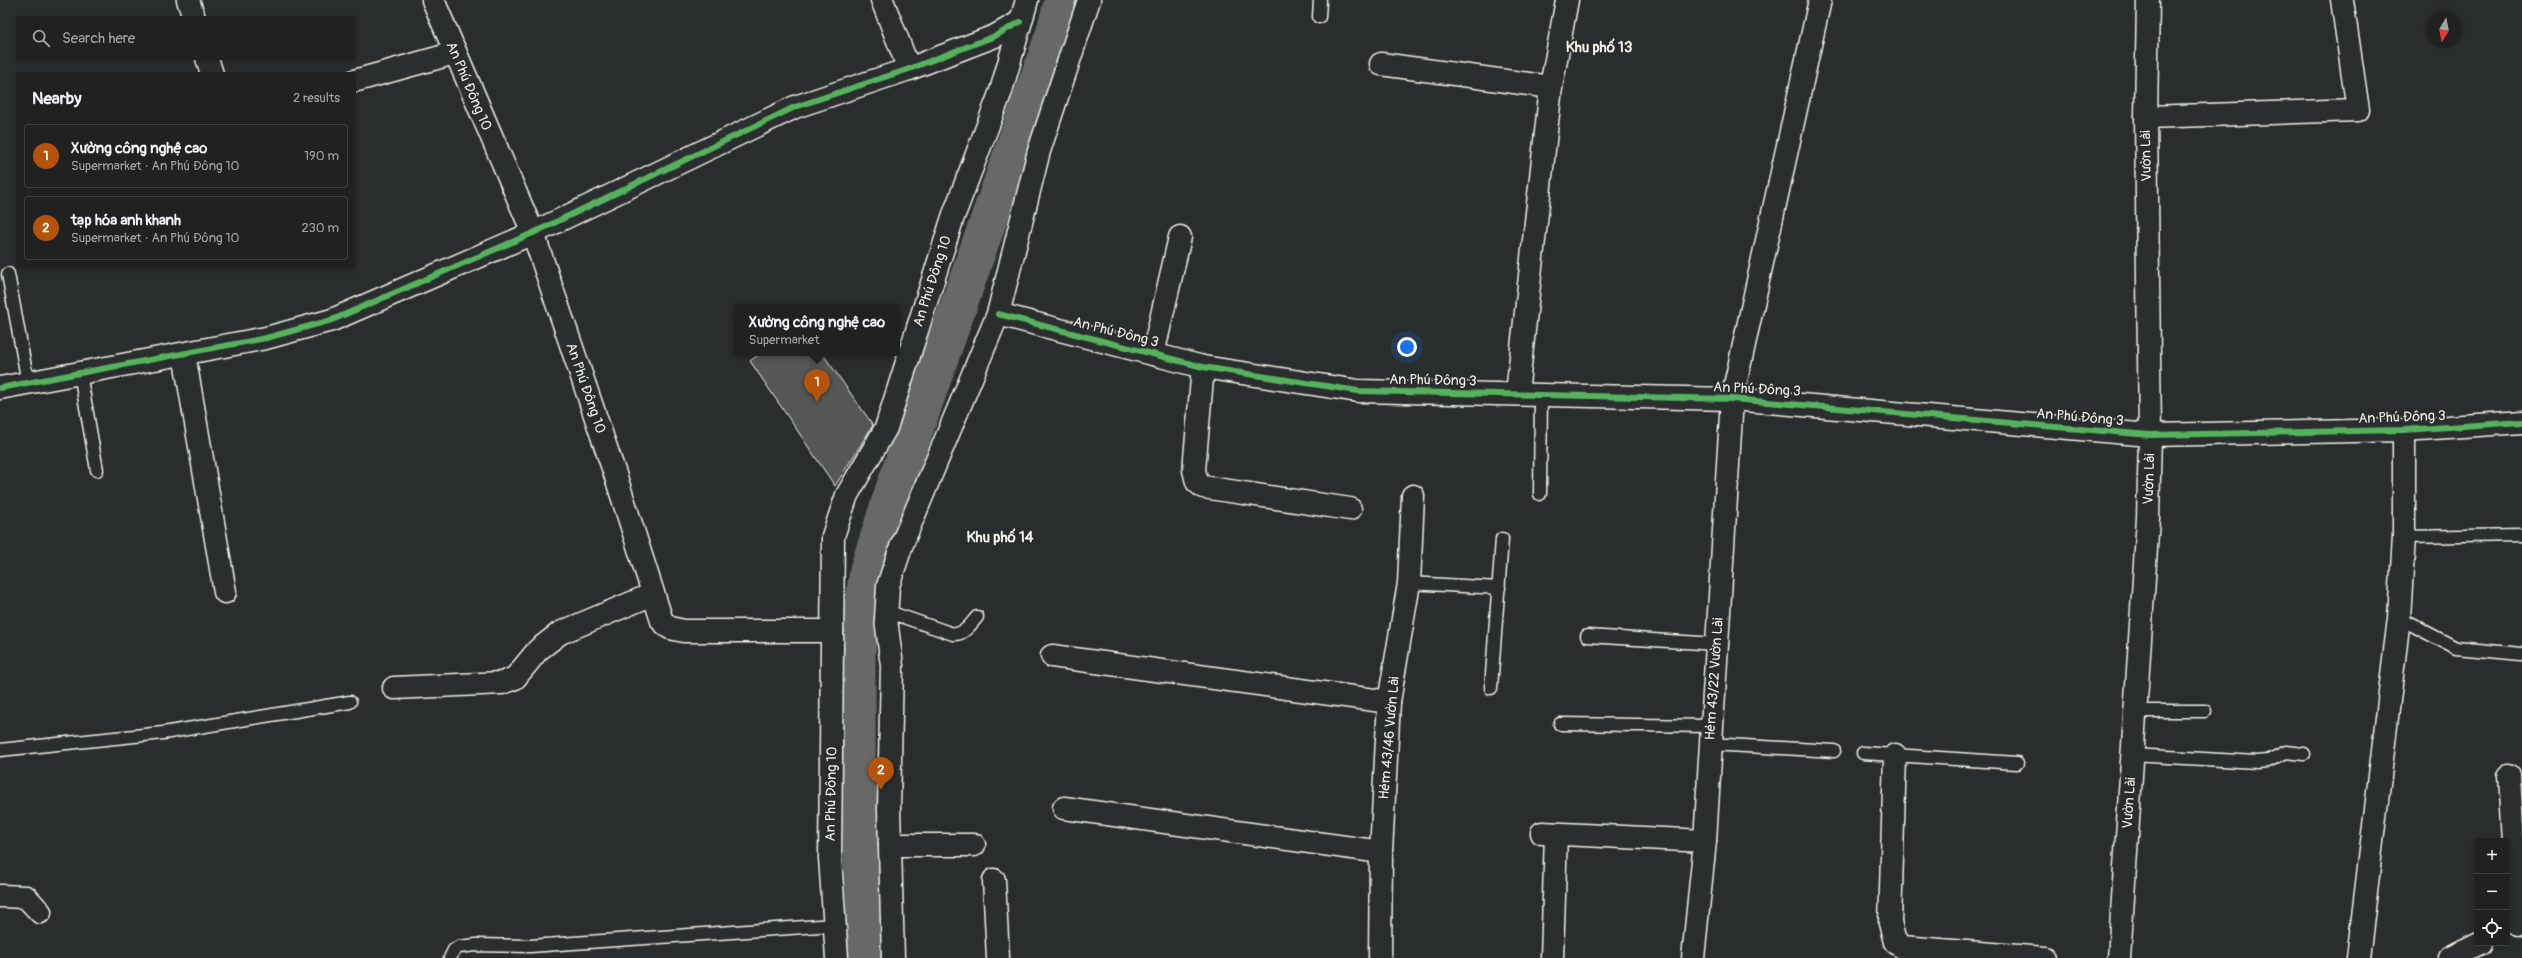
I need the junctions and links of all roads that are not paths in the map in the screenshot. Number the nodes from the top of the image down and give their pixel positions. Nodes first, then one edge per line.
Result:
1 (188, 0) edge
2 (433, 0) edge
3 (882, 0) edge
4 (1028, 0) edge
5 (1089, 0) edge
6 (1320, 0) edge
7 (1567, 0) edge
8 (1820, 0) edge
9 (2148, 0) edge
10 (2342, 0) edge
11 (193, 16) edge
12 (1319, 17) dead end
13 (1020, 22) junction
14 (455, 52) junction
15 (208, 60) edge
16 (1381, 64) dead end
17 (909, 69) junction
18 (211, 72) edge
19 (356, 79) edge
20 (1551, 87) junction
21 (2146, 117) junction
22 (533, 233) junction
23 (1180, 237) dead end
24 (8, 274) dead end
25 (998, 314) junction
26 (184, 354) junction
27 (1154, 354) junction
28 (1203, 367) junction
29 (80, 373) junction
30 (28, 383) junction
31 (0, 388) edge
32 (1517, 393) junction
33 (1541, 394) junction
34 (1732, 399) junction
35 (2522, 422) edge
36 (2404, 430) junction
37 (2150, 435) junction
38 (97, 470) dead end
39 (1540, 494) dead end
40 (1413, 496) dead end
41 (1350, 509) dead end
42 (2522, 535) edge
43 (2404, 537) junction
44 (1502, 539) dead end
45 (1409, 583) junction
46 (1499, 588) junction
47 (225, 592) dead end
48 (653, 594) junction
49 (886, 611) junction
50 (977, 617) dead end
51 (2399, 618) junction
52 (832, 631) junction
53 (1587, 636) dead end
54 (1717, 644) junction
55 (2522, 654) edge
56 (1052, 656) dead end
57 (394, 688) dead end
58 (1491, 688) dead end
59 (350, 702) dead end
60 (1389, 702) junction
61 (2135, 711) junction
62 (2205, 712) dead end
63 (1560, 724) dead end
64 (1711, 735) junction
65 (0, 750) edge
66 (1834, 751) dead end
67 (1863, 753) dead end
68 (2304, 754) dead end
69 (1895, 755) junction
70 (2132, 755) junction
71 (2017, 763) dead end
72 (2509, 776) dead end
73 (1064, 808) dead end
74 (1705, 840) junction
75 (890, 845) junction
76 (974, 845) dead end
77 (1381, 852) junction
78 (994, 880) dead end
79 (0, 896) edge
80 (40, 912) dead end
81 (834, 925) junction
82 (2516, 925) edge
83 (2474, 946) edge
84 (1954, 955) edge
85 (450, 958) edge
86 (837, 958) edge
87 (894, 958) edge
88 (998, 958) edge
89 (1380, 958) edge
90 (1552, 958) edge
91 (1693, 958) edge
92 (2045, 958) edge
93 (2119, 958) edge
94 (2358, 958) edge
95 (2450, 958) edge

1 - 11 street
2 - 14 street, An Phú Đông 10
3 - 17 street
4 - 13 street, An Phú Đông 10
5 - 25 street
6 - 12 lane
7 - 20 street
8 - 34 street, Hẻm 43/22 Vườn Lài
9 - 21 street, Vườn Lài
10 - 21 street
13 - 17 street
13 - 52 street, An Phú Đông 10
14 - 19 street
14 - 22 street, An Phú Đông 10
15 - 18 street
16 - 20 street
17 - 22 street
20 - 32 street
21 - 37 street, Vườn Lài
22 - 26 street
22 - 48 street, An Phú Đông 10
23 - 27 street
24 - 30 lane
25 - 27 street, An Phú Đông 3
25 - 49 street
26 - 29 street
26 - 47 street
27 - 28 street, An Phú Đông 3
28 - 32 street, An Phú Đông 3
28 - 41 street
29 - 30 street
29 - 38 lane
30 - 31 street
32 - 33 street, An Phú Đông 3
33 - 34 street, An Phú Đông 3
33 - 39 lane
34 - 37 street, An Phú Đông 3
34 - 54 street, Hẻm 43/22 Vườn Lài
35 - 36 street, An Phú Đông 3
36 - 37 street, An Phú Đông 3
36 - 43 street
37 - 61 street, Vườn Lài
40 - 45 street, Hẻm 43/46 Vườn Lài
42 - 43 lane
43 - 51 street
44 - 46 lane
45 - 46 lane
45 - 60 street, Hẻm 43/46 Vườn Lài
46 - 58 lane
48 - 52 street, An Phú Đông 10
48 - 57 street
49 - 50 lane
49 - 75 street
51 - 55 lane
51 - 94 street
52 - 81 street, An Phú Đông 10
53 - 54 lane
54 - 64 street, Hẻm 43/22 Vườn Lài
56 - 60 street
59 - 65 lane
60 - 77 street, Hẻm 43/46 Vườn Lài
61 - 62 lane
61 - 70 street, Vườn Lài
63 - 64 lane
64 - 66 lane
64 - 74 street, Hẻm 43/22 Vườn Lài
67 - 69 lane
68 - 70 lane
69 - 71 lane
69 - 84 street
70 - 93 street, Vườn Lài
72 - 82 street
73 - 77 street
74 - 90 street
74 - 91 street, Hẻm 43/22 Vườn Lài
75 - 76 street
75 - 87 street
77 - 89 street, Hẻm 43/46 Vườn Lài
78 - 88 street
79 - 80 street
81 - 85 lane
81 - 86 street, An Phú Đông 10
83 - 95 street
84 - 92 street

